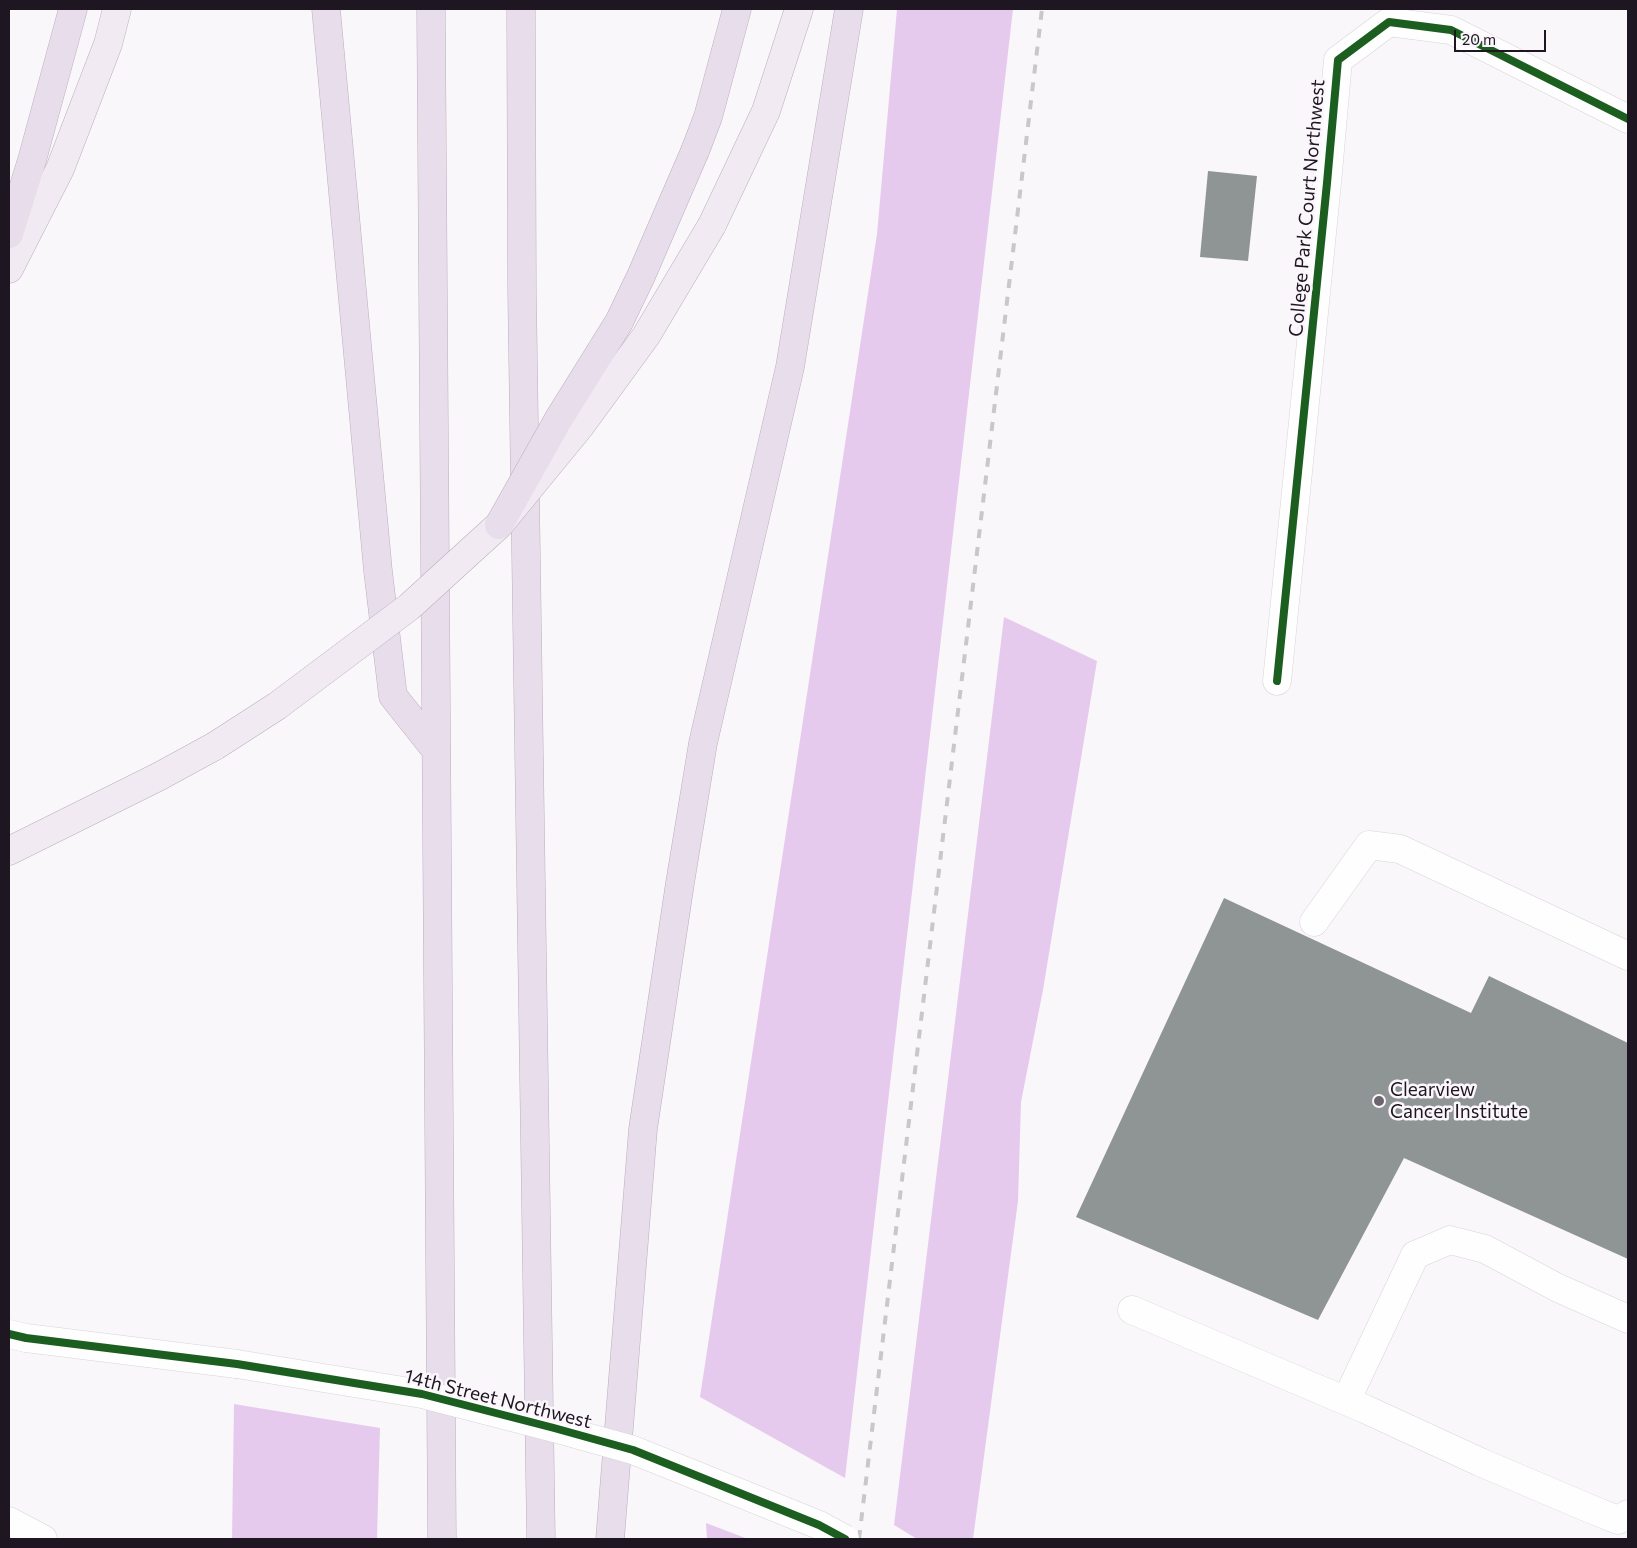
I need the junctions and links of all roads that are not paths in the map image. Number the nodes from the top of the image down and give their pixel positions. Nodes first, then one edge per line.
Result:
1 (73, 9) edge
2 (117, 9) edge
3 (326, 9) edge
4 (431, 9) edge
5 (521, 9) edge
6 (737, 9) edge
7 (799, 9) edge
8 (849, 9) edge
9 (1628, 119) edge
10 (9, 234) edge
11 (9, 269) edge
12 (499, 525) junction
13 (1277, 681) dead end
14 (435, 749) junction
15 (9, 850) edge
16 (1314, 922) dead end
17 (1628, 956) edge
18 (1132, 1310) dead end
19 (1628, 1319) edge
20 (9, 1334) edge
21 (1346, 1401) junction
22 (1628, 1514) edge
23 (9, 1522) edge
24 (43, 1539) edge
25 (442, 1539) edge
26 (541, 1539) edge
27 (610, 1539) edge
28 (845, 1539) edge

1 - 10 highway
2 - 11 main road
3 - 14 highway
4 - 14 highway
5 - 26 highway
6 - 12 highway, bridge
7 - 12 main road, bridge
8 - 27 highway
9 - 13 street, College Park Court Northwest
12 - 15 main road, bridge
14 - 25 highway
16 - 17 street
18 - 21 street
19 - 21 street
20 - 28 street, 14th Street Northwest, bridge
21 - 22 street
23 - 24 street

